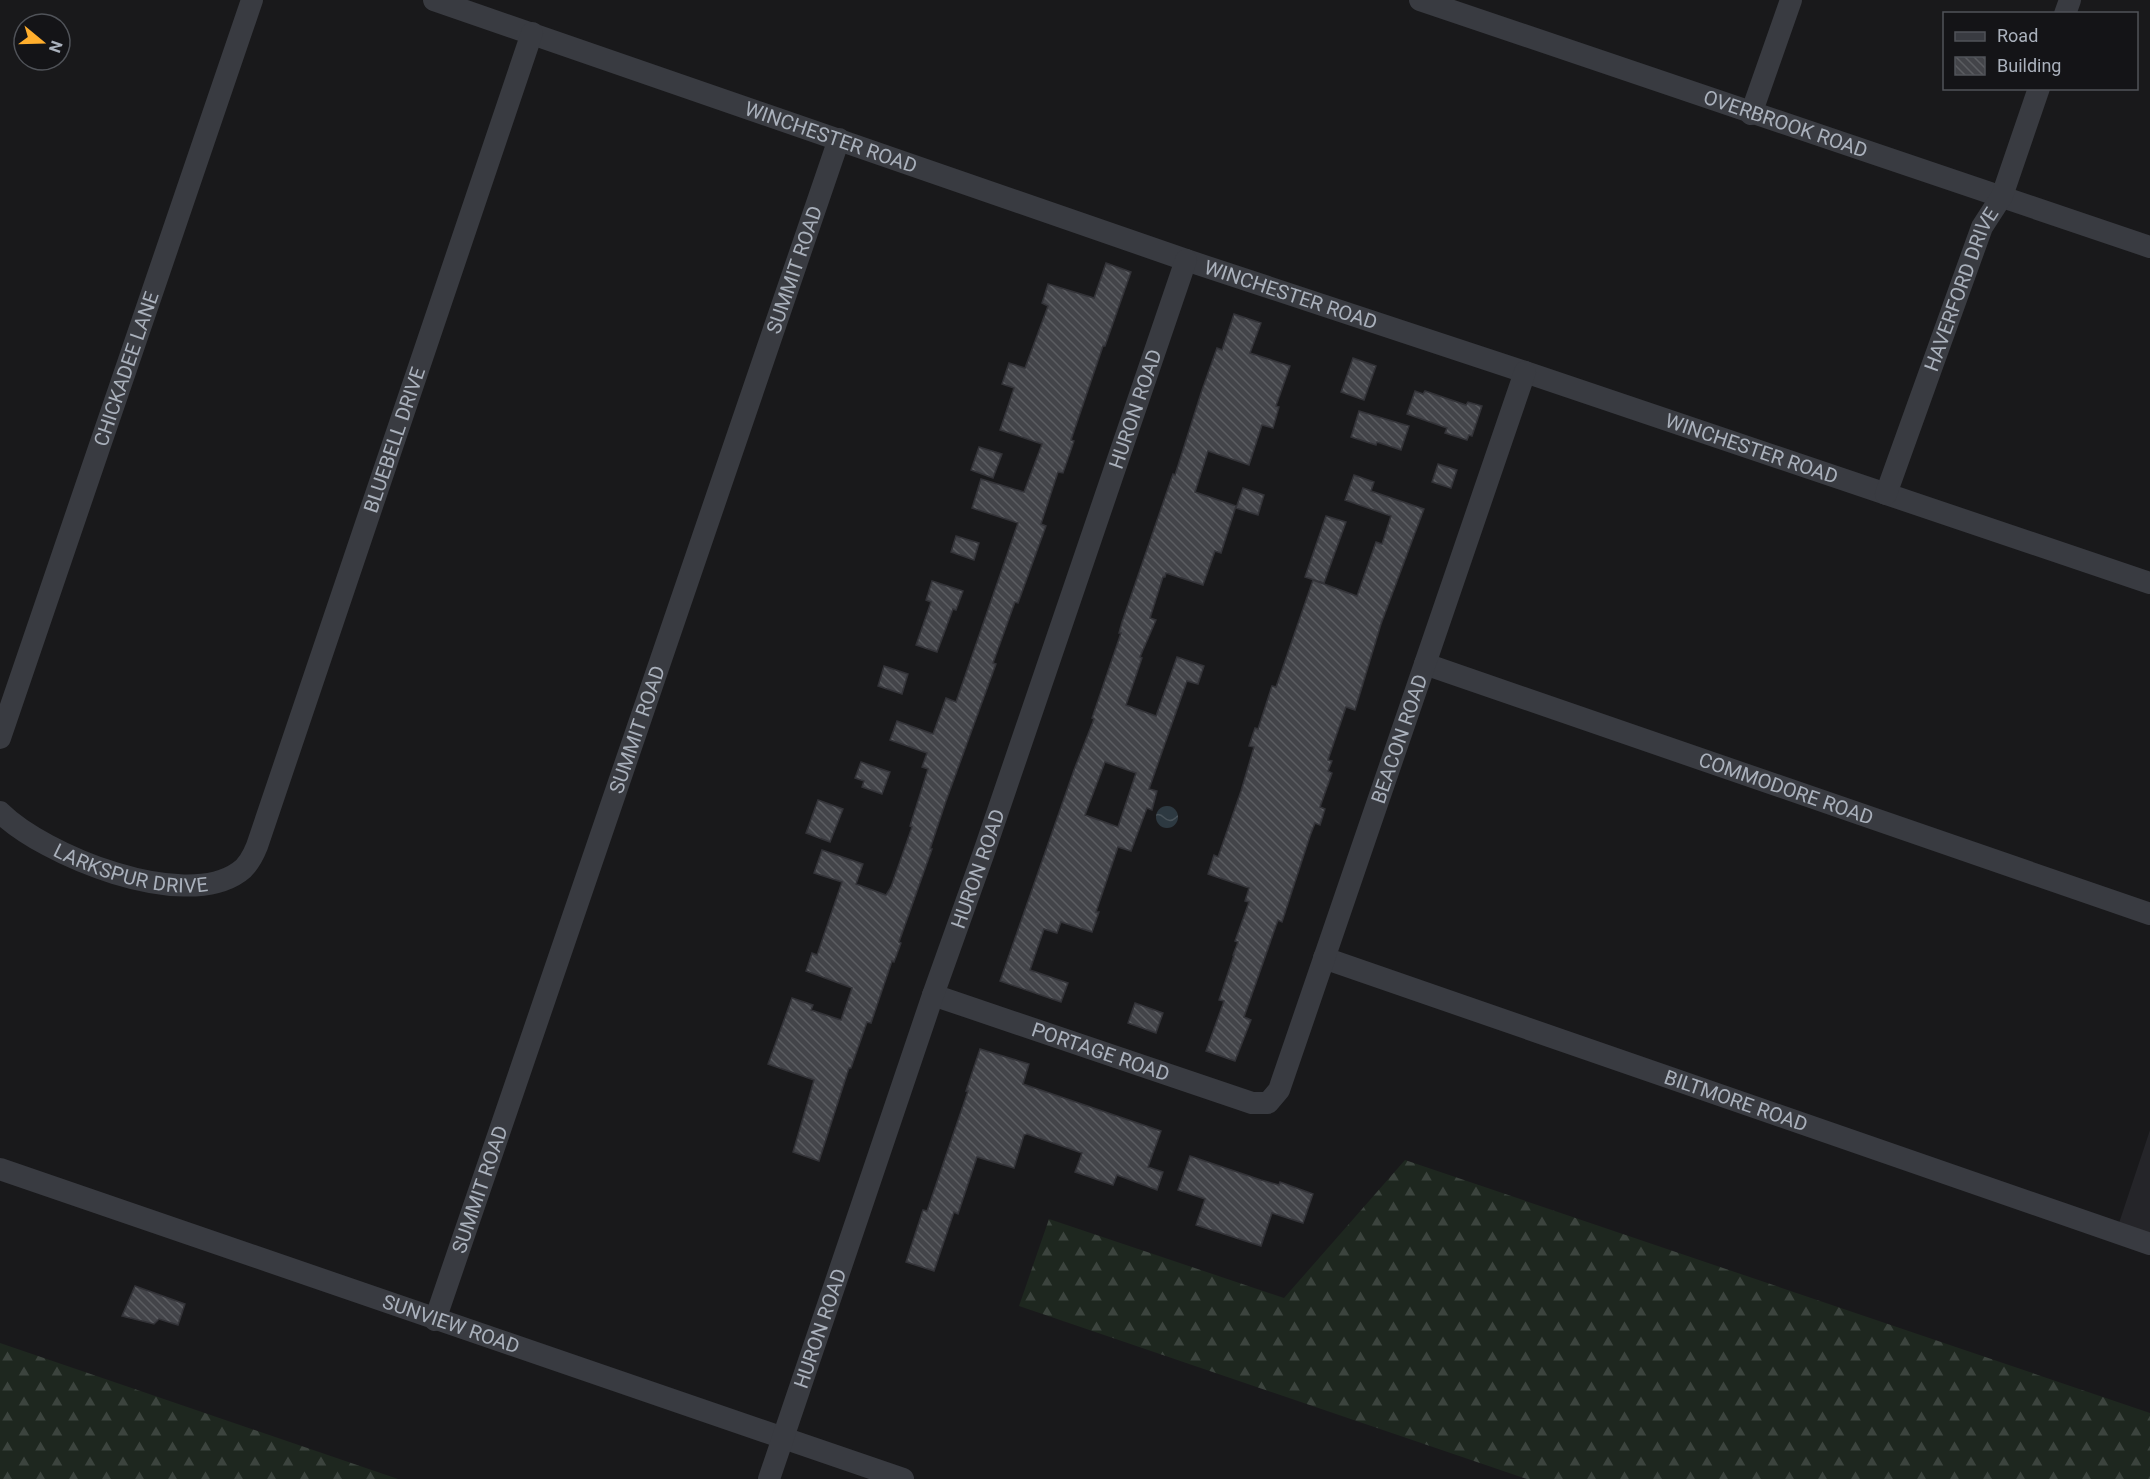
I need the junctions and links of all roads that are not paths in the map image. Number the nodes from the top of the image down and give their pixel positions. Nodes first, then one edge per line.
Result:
1 (252, 0) edge
2 (434, 0) edge
3 (1420, 0) edge
4 (1791, 0) edge
5 (532, 33) junction
6 (2038, 90) edge
7 (1751, 114) junction
8 (839, 139) junction
9 (2002, 196) junction
10 (2150, 247) edge
11 (1186, 260) junction
12 (1525, 372) junction
13 (1886, 494) junction
14 (2150, 583) edge
15 (1425, 664) junction
16 (0, 738) edge
17 (0, 812) edge
18 (257, 846) joint
19 (2150, 914) edge
20 (1324, 958) junction
21 (933, 995) junction
22 (1269, 1103) joint
23 (0, 1169) edge
24 (2150, 1244) edge
25 (435, 1320) junction
26 (783, 1438) junction
27 (769, 1479) edge
28 (903, 1479) edge

1 - 16 street, CHICKADEE LANE
2 - 5 street, WINCHESTER ROAD
3 - 7 street, OVERBROOK ROAD
4 - 7 street
5 - 8 street, WINCHESTER ROAD
5 - 18 street, BLUEBELL DRIVE
6 - 9 street, HAVERFORD DRIVE
7 - 9 street, OVERBROOK ROAD
8 - 11 street, WINCHESTER ROAD
8 - 25 street, SUMMIT ROAD
9 - 10 street, OVERBROOK ROAD
9 - 13 street, HAVERFORD DRIVE
11 - 12 street, WINCHESTER ROAD
11 - 21 street, HURON ROAD
12 - 13 street, WINCHESTER ROAD
12 - 15 street, BEACON ROAD
13 - 14 street, WINCHESTER ROAD
15 - 19 street, COMMODORE ROAD
15 - 20 street, BEACON ROAD
17 - 18 street, LARKSPUR DRIVE
20 - 22 street, BEACON ROAD
20 - 24 street, BILTMORE ROAD
21 - 22 street, PORTAGE ROAD
21 - 26 street, HURON ROAD
23 - 25 street, SUNVIEW ROAD
25 - 26 street, SUNVIEW ROAD
26 - 27 street, HURON ROAD
26 - 28 street, SUNVIEW ROAD

